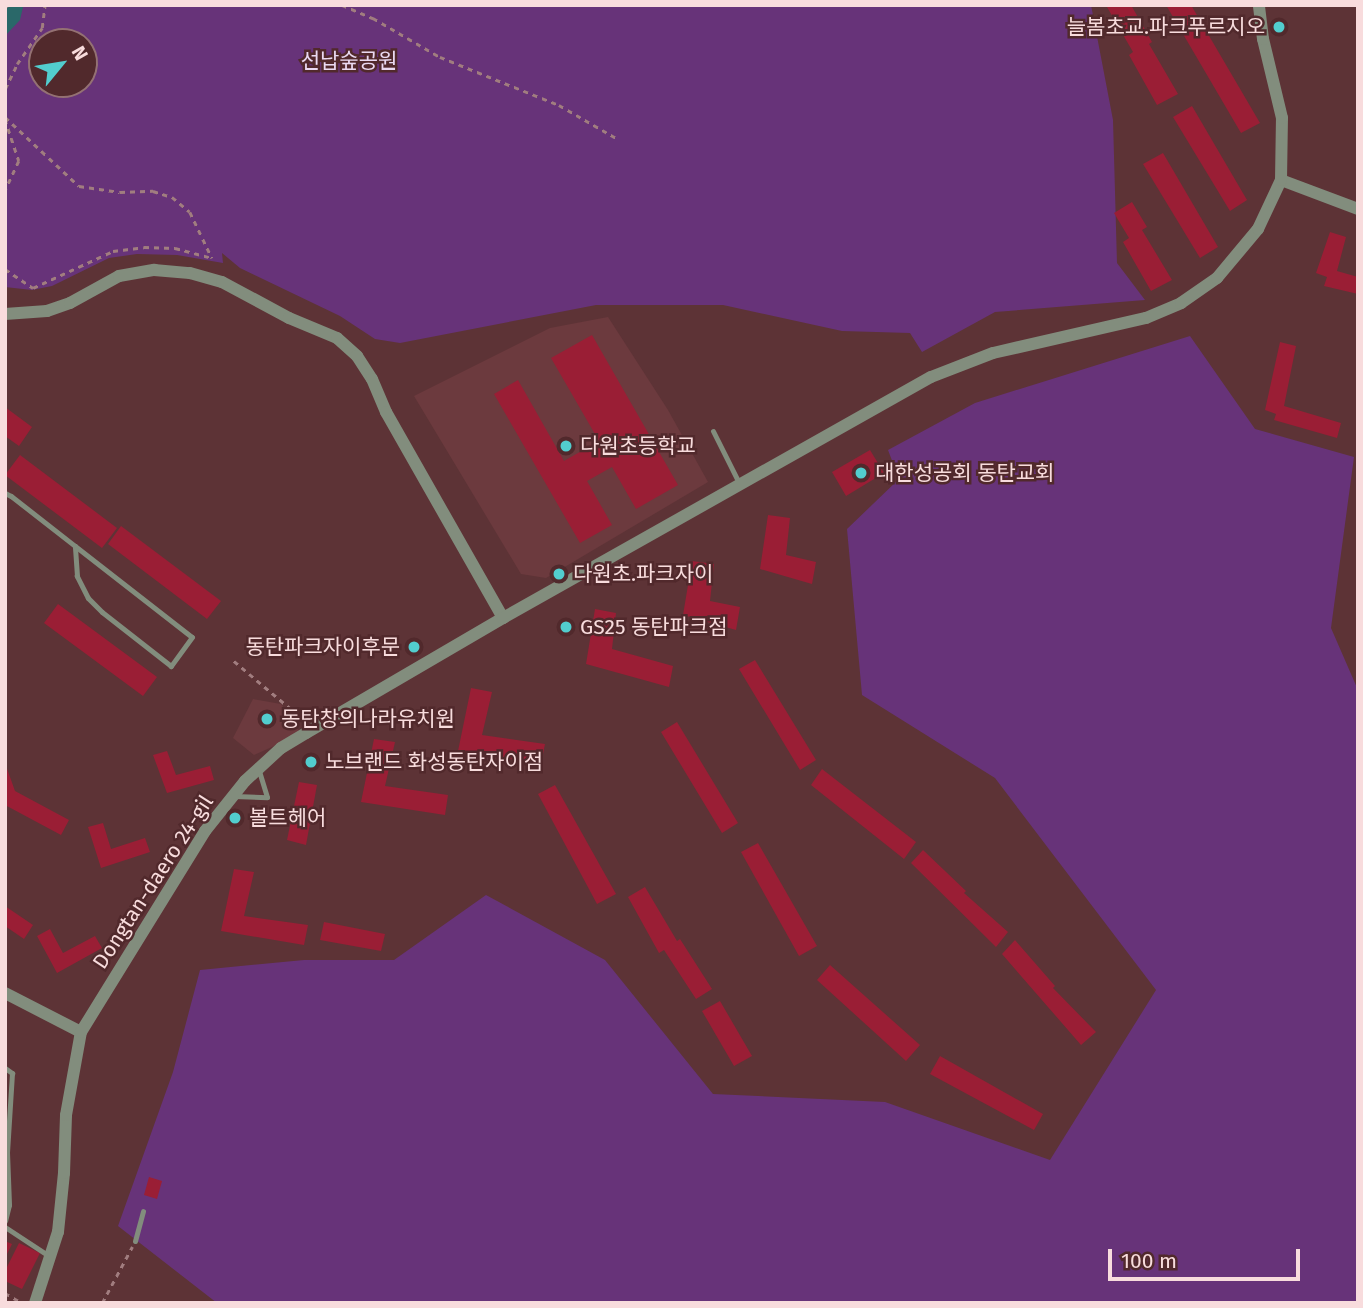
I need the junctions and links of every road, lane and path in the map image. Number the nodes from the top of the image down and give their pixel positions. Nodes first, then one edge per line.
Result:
1 (45, 5) edge
2 (342, 5) edge
3 (1259, 5) edge
4 (5, 89) edge
5 (5, 118) edge
6 (618, 139) dead end
7 (1281, 180) junction
8 (5, 191) edge
9 (1358, 209) edge
10 (5, 270) edge
11 (5, 314) edge
12 (713, 431) dead end
13 (740, 485) junction
14 (5, 493) edge
15 (75, 546) junction
16 (503, 618) junction
17 (234, 661) dead end
18 (306, 733) junction
19 (258, 767) junction
20 (231, 795) junction
21 (5, 993) edge
22 (81, 1032) junction
23 (5, 1068) edge
24 (6, 1151) edge
25 (144, 1211) dead end
26 (5, 1221) edge
27 (5, 1227) edge
28 (135, 1241) joint
29 (51, 1258) junction
30 (5, 1293) edge
31 (22, 1303) edge
32 (35, 1303) edge
33 (102, 1303) edge

1 - 4 path
2 - 6 path
3 - 7 street
5 - 8 path
5 - 10 path
7 - 9 street
7 - 13 street, Dongtan-daero 24-gil
11 - 16 street
12 - 13 lane
13 - 16 street, Dongtan-daero 24-gil
14 - 15 lane
15 - 15 lane
16 - 18 street, Dongtan-daero 24-gil
17 - 18 path
18 - 19 street, Dongtan-daero 24-gil
19 - 20 street, Dongtan-daero 24-gil
19 - 20 lane
20 - 22 street, Dongtan-daero 24-gil
21 - 22 street
22 - 29 street, Dongtan-daero 24-gil
23 - 24 lane
24 - 26 lane
25 - 28 lane
27 - 29 lane
28 - 33 path
29 - 32 street, Dongtan-daero 24-gil
30 - 31 path

